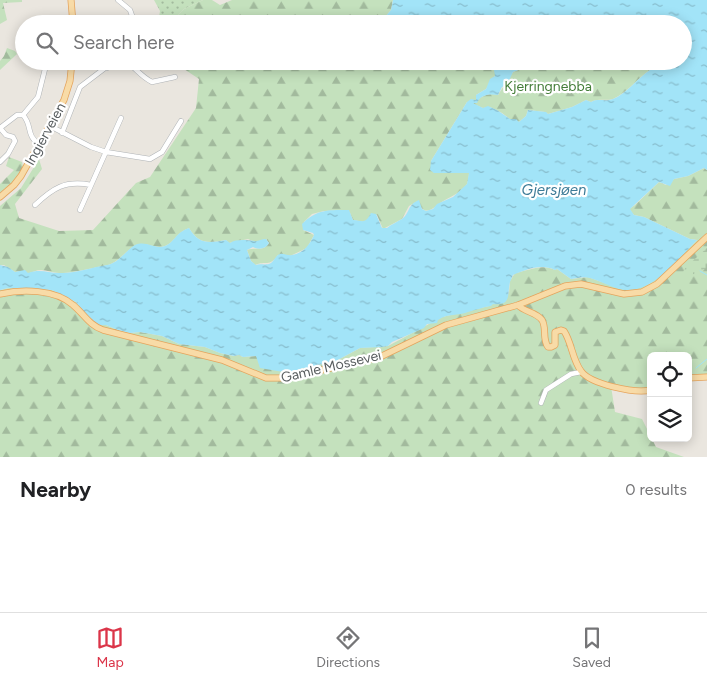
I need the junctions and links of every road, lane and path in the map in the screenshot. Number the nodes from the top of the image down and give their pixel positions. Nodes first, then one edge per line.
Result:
1 (71, 0) edge
2 (118, 0) edge
3 (73, 15) edge
4 (132, 15) edge
5 (46, 70) edge
6 (71, 70) edge
7 (102, 70) edge
8 (137, 70) edge
9 (175, 77) dead end
10 (23, 115) junction
11 (121, 118) dead end
12 (182, 121) dead end
13 (50, 126) junction
14 (179, 127) junction
15 (0, 128) edge
16 (185, 129) dead end
17 (62, 133) junction
18 (40, 145) junction
19 (106, 152) junction
20 (0, 162) edge
21 (91, 185) junction
22 (0, 197) edge
23 (34, 205) dead end
24 (80, 210) dead end
25 (707, 237) edge
26 (0, 294) edge
27 (518, 305) junction
28 (581, 372) junction
29 (707, 377) edge
30 (692, 378) edge
31 (647, 391) edge
32 (541, 403) dead end

1 - 3 main road
2 - 4 street
5 - 10 street
6 - 13 main road, Ingierveien
7 - 17 street
8 - 9 street
10 - 15 street
10 - 18 street
11 - 19 street
12 - 14 street
13 - 17 street
13 - 18 main road, Ingierveien
14 - 16 street
14 - 19 street
15 - 20 street
17 - 19 street
18 - 22 main road, Ingierveien
19 - 21 street
21 - 23 street
21 - 24 street
25 - 27 main road, Gamle Mossevei
26 - 27 main road, Gamle Mossevei
27 - 28 main road
28 - 31 main road
28 - 32 street
29 - 30 main road

